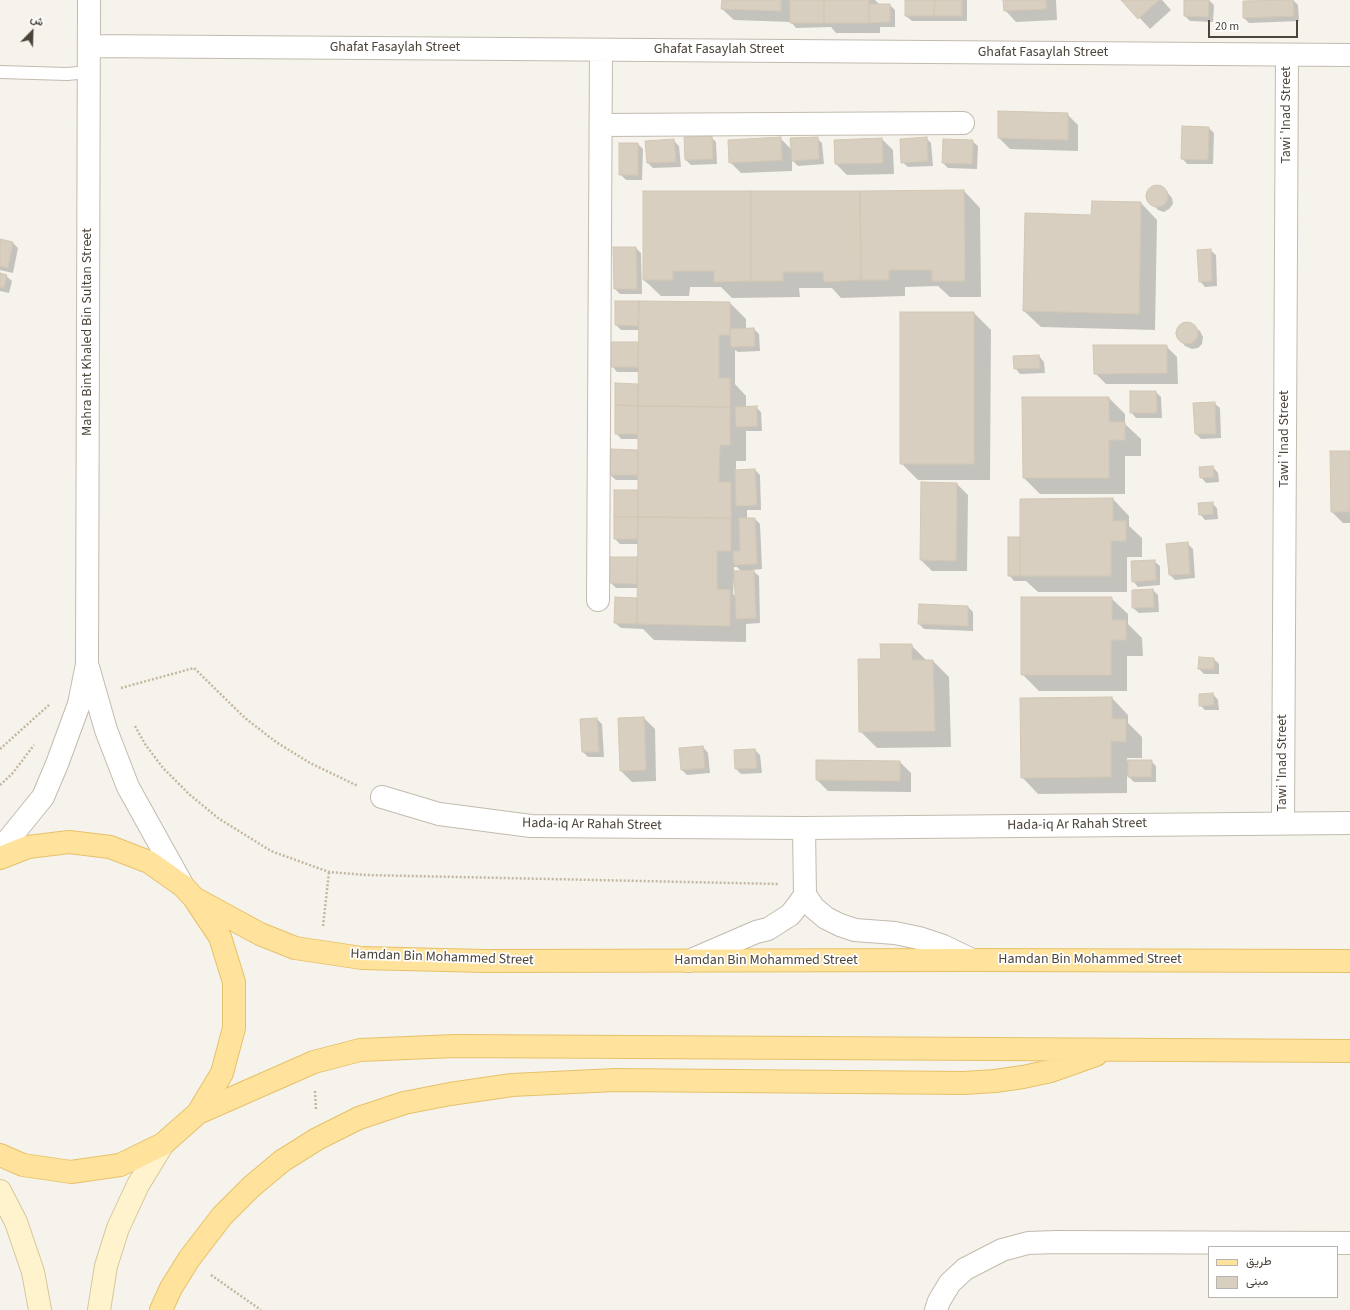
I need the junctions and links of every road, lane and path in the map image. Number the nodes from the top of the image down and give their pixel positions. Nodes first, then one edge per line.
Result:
1 (89, 0) edge
2 (89, 46) junction
3 (601, 50) junction
4 (1287, 55) junction
5 (1350, 55) edge
6 (0, 72) edge
7 (89, 72) junction
8 (963, 123) dead end
9 (601, 126) junction
10 (598, 600) dead end
11 (87, 664) junction
12 (119, 689) dead end
13 (50, 704) dead end
14 (0, 749) edge
15 (382, 797) joint
16 (1283, 822) junction
17 (1350, 823) edge
18 (804, 828) junction
19 (0, 850) edge
20 (0, 858) edge
21 (329, 872) dead end
22 (188, 892) junction
23 (805, 894) junction
24 (319, 953) junction
25 (972, 960) junction
26 (688, 961) junction
27 (1350, 961) edge
28 (1105, 1050) junction
29 (1350, 1051) edge
30 (314, 1062) junction
31 (198, 1112) junction
32 (317, 1139) junction
33 (164, 1144) junction
34 (0, 1155) edge
35 (0, 1191) edge
36 (1350, 1243) edge
37 (189, 1259) junction
38 (40, 1310) edge
39 (99, 1310) edge
40 (161, 1310) edge
41 (261, 1310) edge
42 (936, 1310) edge

1 - 2 street, Mahra Bint Khaled Bin Sultan Street
2 - 3 street, Ghafat Fasaylah Street
2 - 7 street, Mahra Bint Khaled Bin Sultan Street
3 - 4 street, Ghafat Fasaylah Street
3 - 9 street
4 - 5 street, Ghafat Fasaylah Street
4 - 16 street, Tawi 'Inad Street
6 - 7 lane
7 - 11 street, Mahra Bint Khaled Bin Sultan Street
8 - 9 street
9 - 10 street
11 - 19 street, Mahra Bint Khaled Bin Sultan Street
11 - 22 street, Mahra Bint Khaled Bin Sultan Street
12 - 15 path
13 - 14 path
15 - 18 street, Hada-iq Ar Rahah Street
16 - 17 street, Hada-iq Ar Rahah Street
16 - 18 street, Hada-iq Ar Rahah Street
18 - 23 street
20 - 22 main road
21 - 24 path
22 - 24 main road, Hamdan Bin Mohammed Street
22 - 31 main road
23 - 25 street
23 - 26 street
24 - 26 main road, Hamdan Bin Mohammed Street
25 - 26 main road, Hamdan Bin Mohammed Street
25 - 27 main road, Hamdan Bin Mohammed Street
28 - 29 main road
28 - 30 main road
28 - 32 main road
30 - 31 main road
30 - 32 path
31 - 33 main road
32 - 37 main road
33 - 34 main road
33 - 39 street
35 - 38 street
36 - 42 street
37 - 40 main road
37 - 41 path

